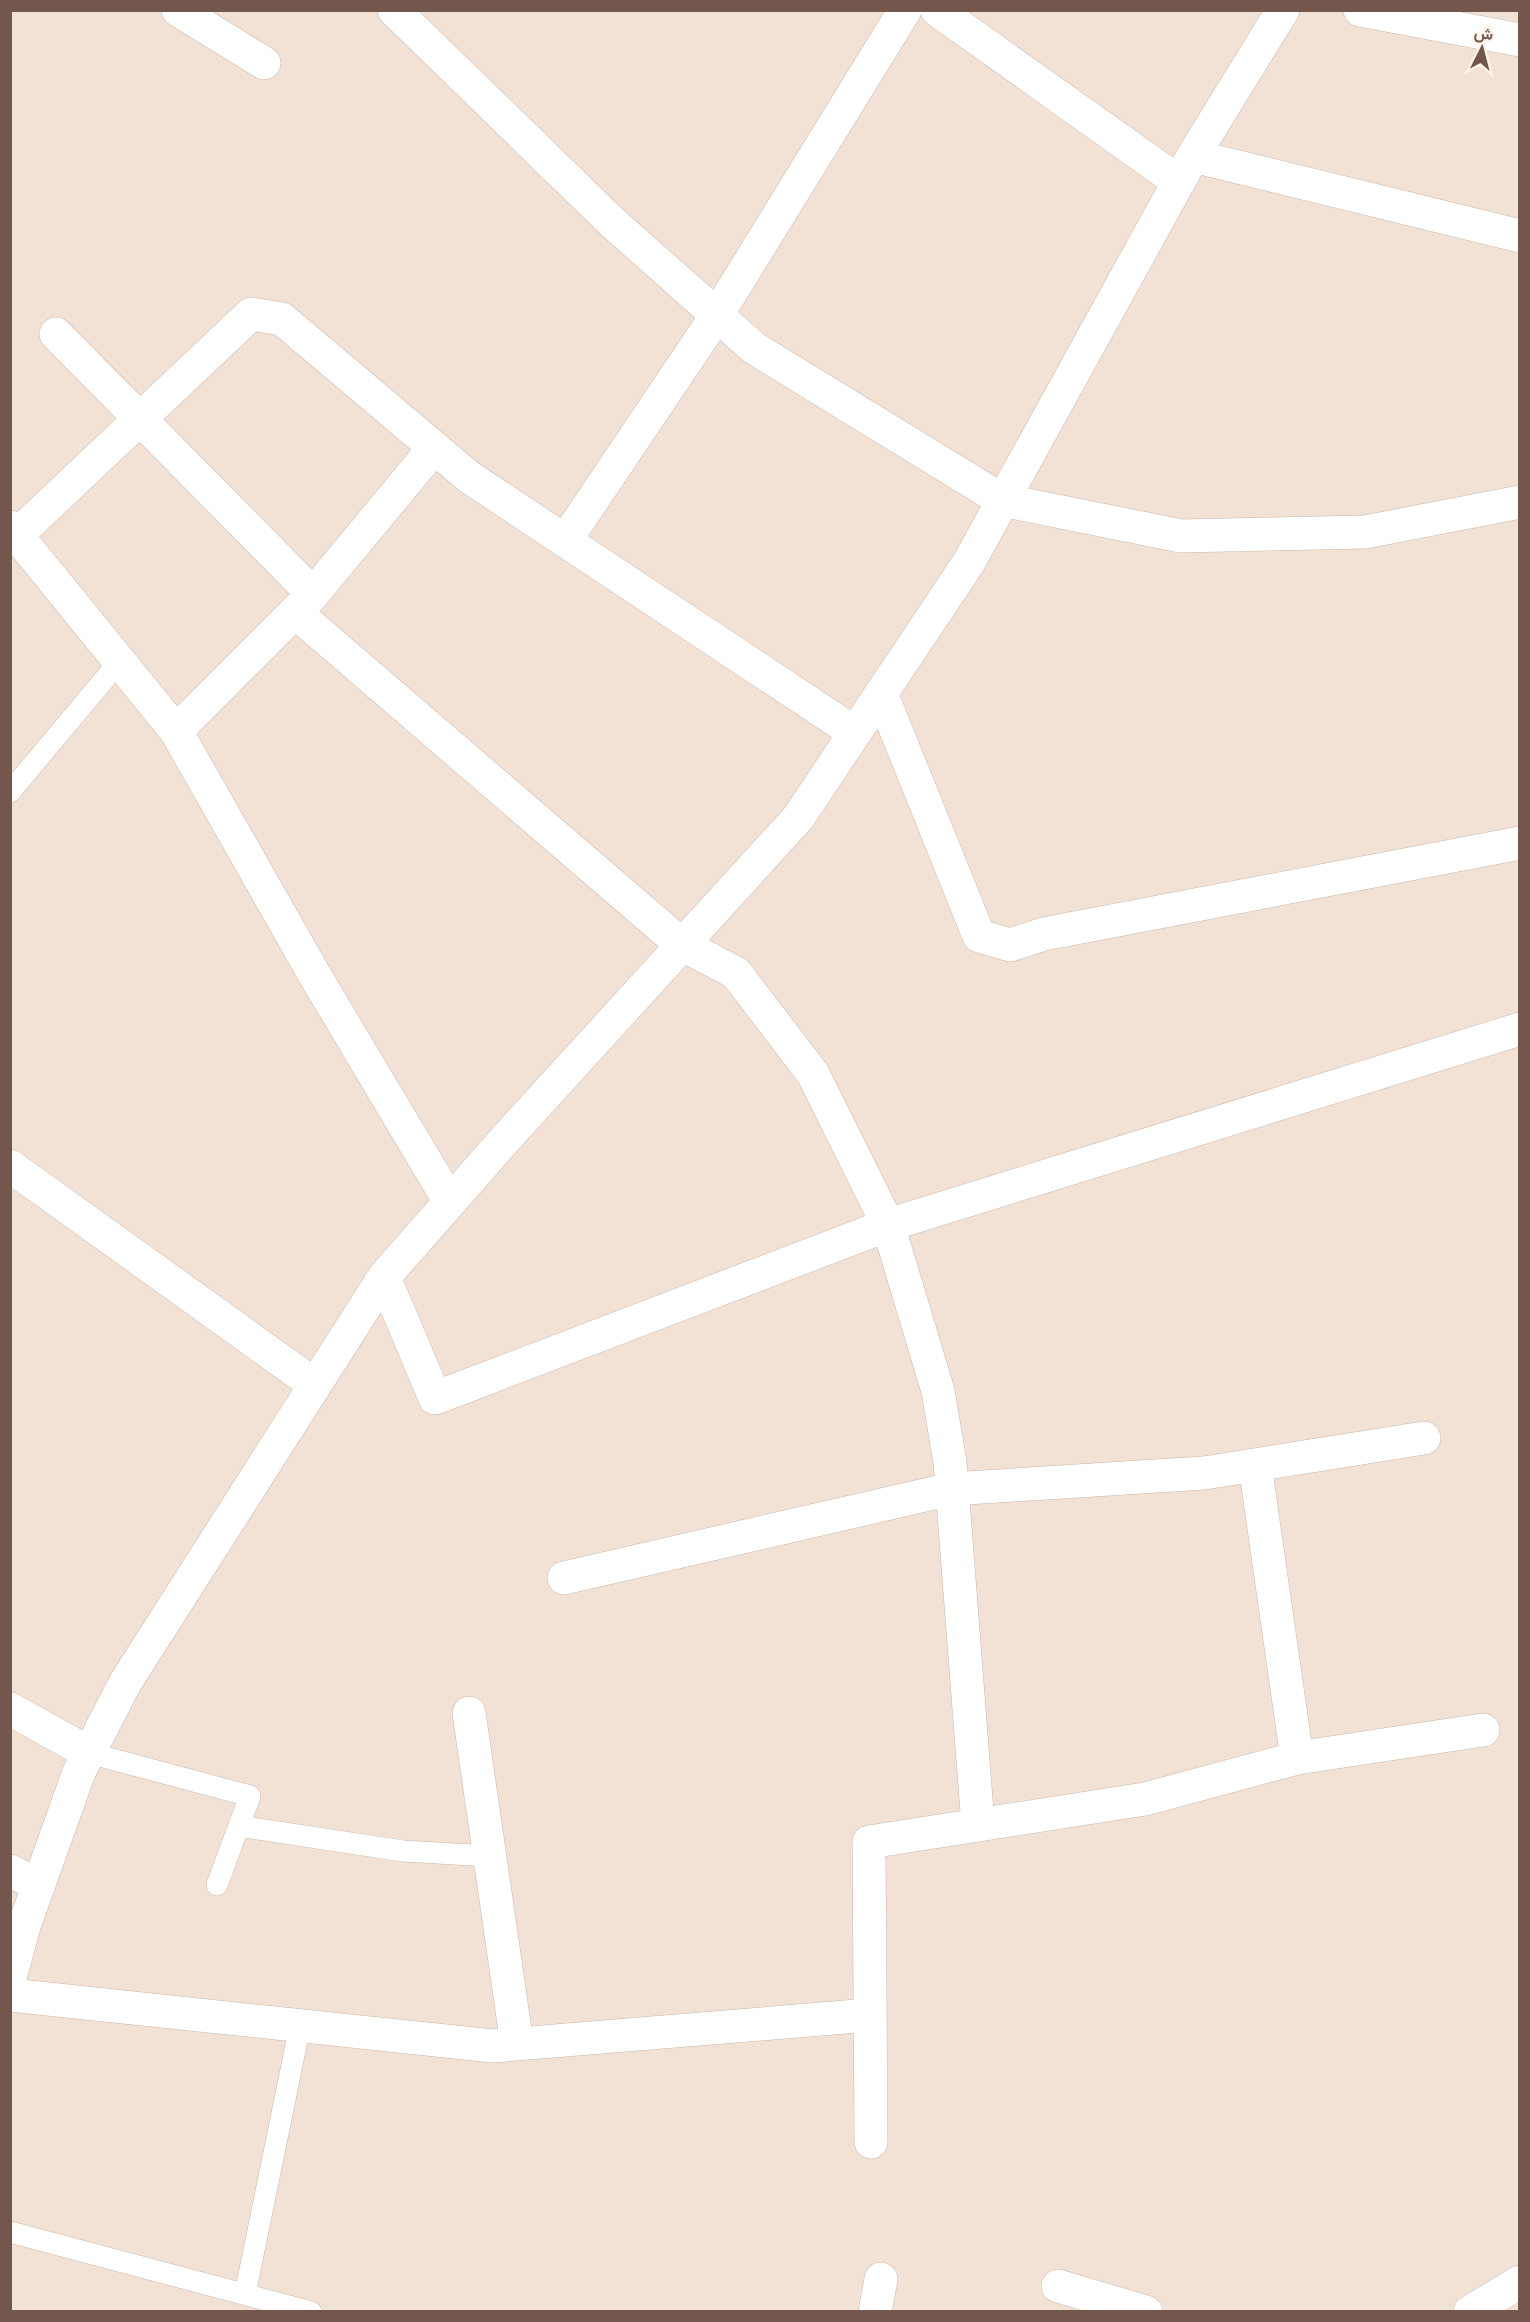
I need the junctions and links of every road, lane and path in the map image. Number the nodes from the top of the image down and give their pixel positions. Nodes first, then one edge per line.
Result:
1 (178, 10) edge
2 (394, 10) edge
3 (905, 10) edge
4 (937, 10) edge
5 (1283, 10) edge
6 (1360, 10) edge
7 (1520, 40) edge
8 (264, 63) dead end
9 (1186, 169) junction
10 (1520, 236) edge
11 (717, 315) junction
12 (56, 334) dead end
13 (138, 420) junction
14 (434, 448) junction
15 (1002, 500) junction
16 (1520, 502) edge
17 (14, 531) edge
18 (564, 541) junction
19 (304, 603) junction
20 (119, 662) junction
21 (881, 693) junction
22 (176, 731) junction
23 (855, 733) junction
24 (10, 792) edge
25 (1520, 843) edge
26 (681, 944) junction
27 (1520, 1029) edge
28 (10, 1166) edge
29 (450, 1202) junction
30 (888, 1225) junction
31 (384, 1277) junction
32 (315, 1385) junction
33 (1424, 1438) dead end
34 (1255, 1465) junction
35 (951, 1489) junction
36 (564, 1578) dead end
37 (10, 1709) edge
38 (469, 1713) dead end
39 (1483, 1730) dead end
40 (89, 1753) junction
41 (1297, 1758) junction
42 (978, 1825) junction
43 (239, 1826) junction
44 (489, 1856) junction
45 (25, 1878) edge
46 (217, 1885) dead end
47 (10, 1978) edge
48 (10, 1995) edge
49 (870, 2015) junction
50 (300, 2026) junction
51 (517, 2044) junction
52 (871, 2142) dead end
53 (10, 2232) edge
54 (881, 2279) dead end
55 (1520, 2282) edge
56 (1058, 2286) dead end
57 (245, 2294) junction
58 (311, 2312) edge
59 (875, 2312) edge
60 (1146, 2312) edge
61 (1470, 2312) edge

1 - 8 street
2 - 11 street
3 - 11 street
4 - 9 street
5 - 9 street
6 - 7 street
9 - 10 street
9 - 15 street
11 - 15 street
11 - 18 street
12 - 13 street
13 - 14 street
13 - 17 street
13 - 19 street
14 - 18 street
14 - 19 street
15 - 16 street
15 - 21 street
17 - 20 street
18 - 23 street
19 - 22 street
19 - 26 street
20 - 22 street
20 - 24 lane
21 - 23 street
21 - 25 street
22 - 29 street
23 - 26 street
26 - 29 street
26 - 30 street
27 - 30 street
28 - 32 street
29 - 31 street
30 - 31 street
30 - 35 street
31 - 32 street
32 - 40 street
33 - 34 street
34 - 35 street
34 - 41 street
35 - 36 street
35 - 42 street
37 - 40 street
38 - 44 street
39 - 41 street
40 - 43 lane
40 - 45 street
41 - 42 street
42 - 49 street
43 - 44 lane
43 - 46 lane
44 - 51 street
45 - 47 street
48 - 50 street
49 - 51 street
49 - 52 street
50 - 51 street
50 - 57 lane
53 - 57 lane
54 - 59 street
55 - 61 street
56 - 60 street
57 - 58 lane

